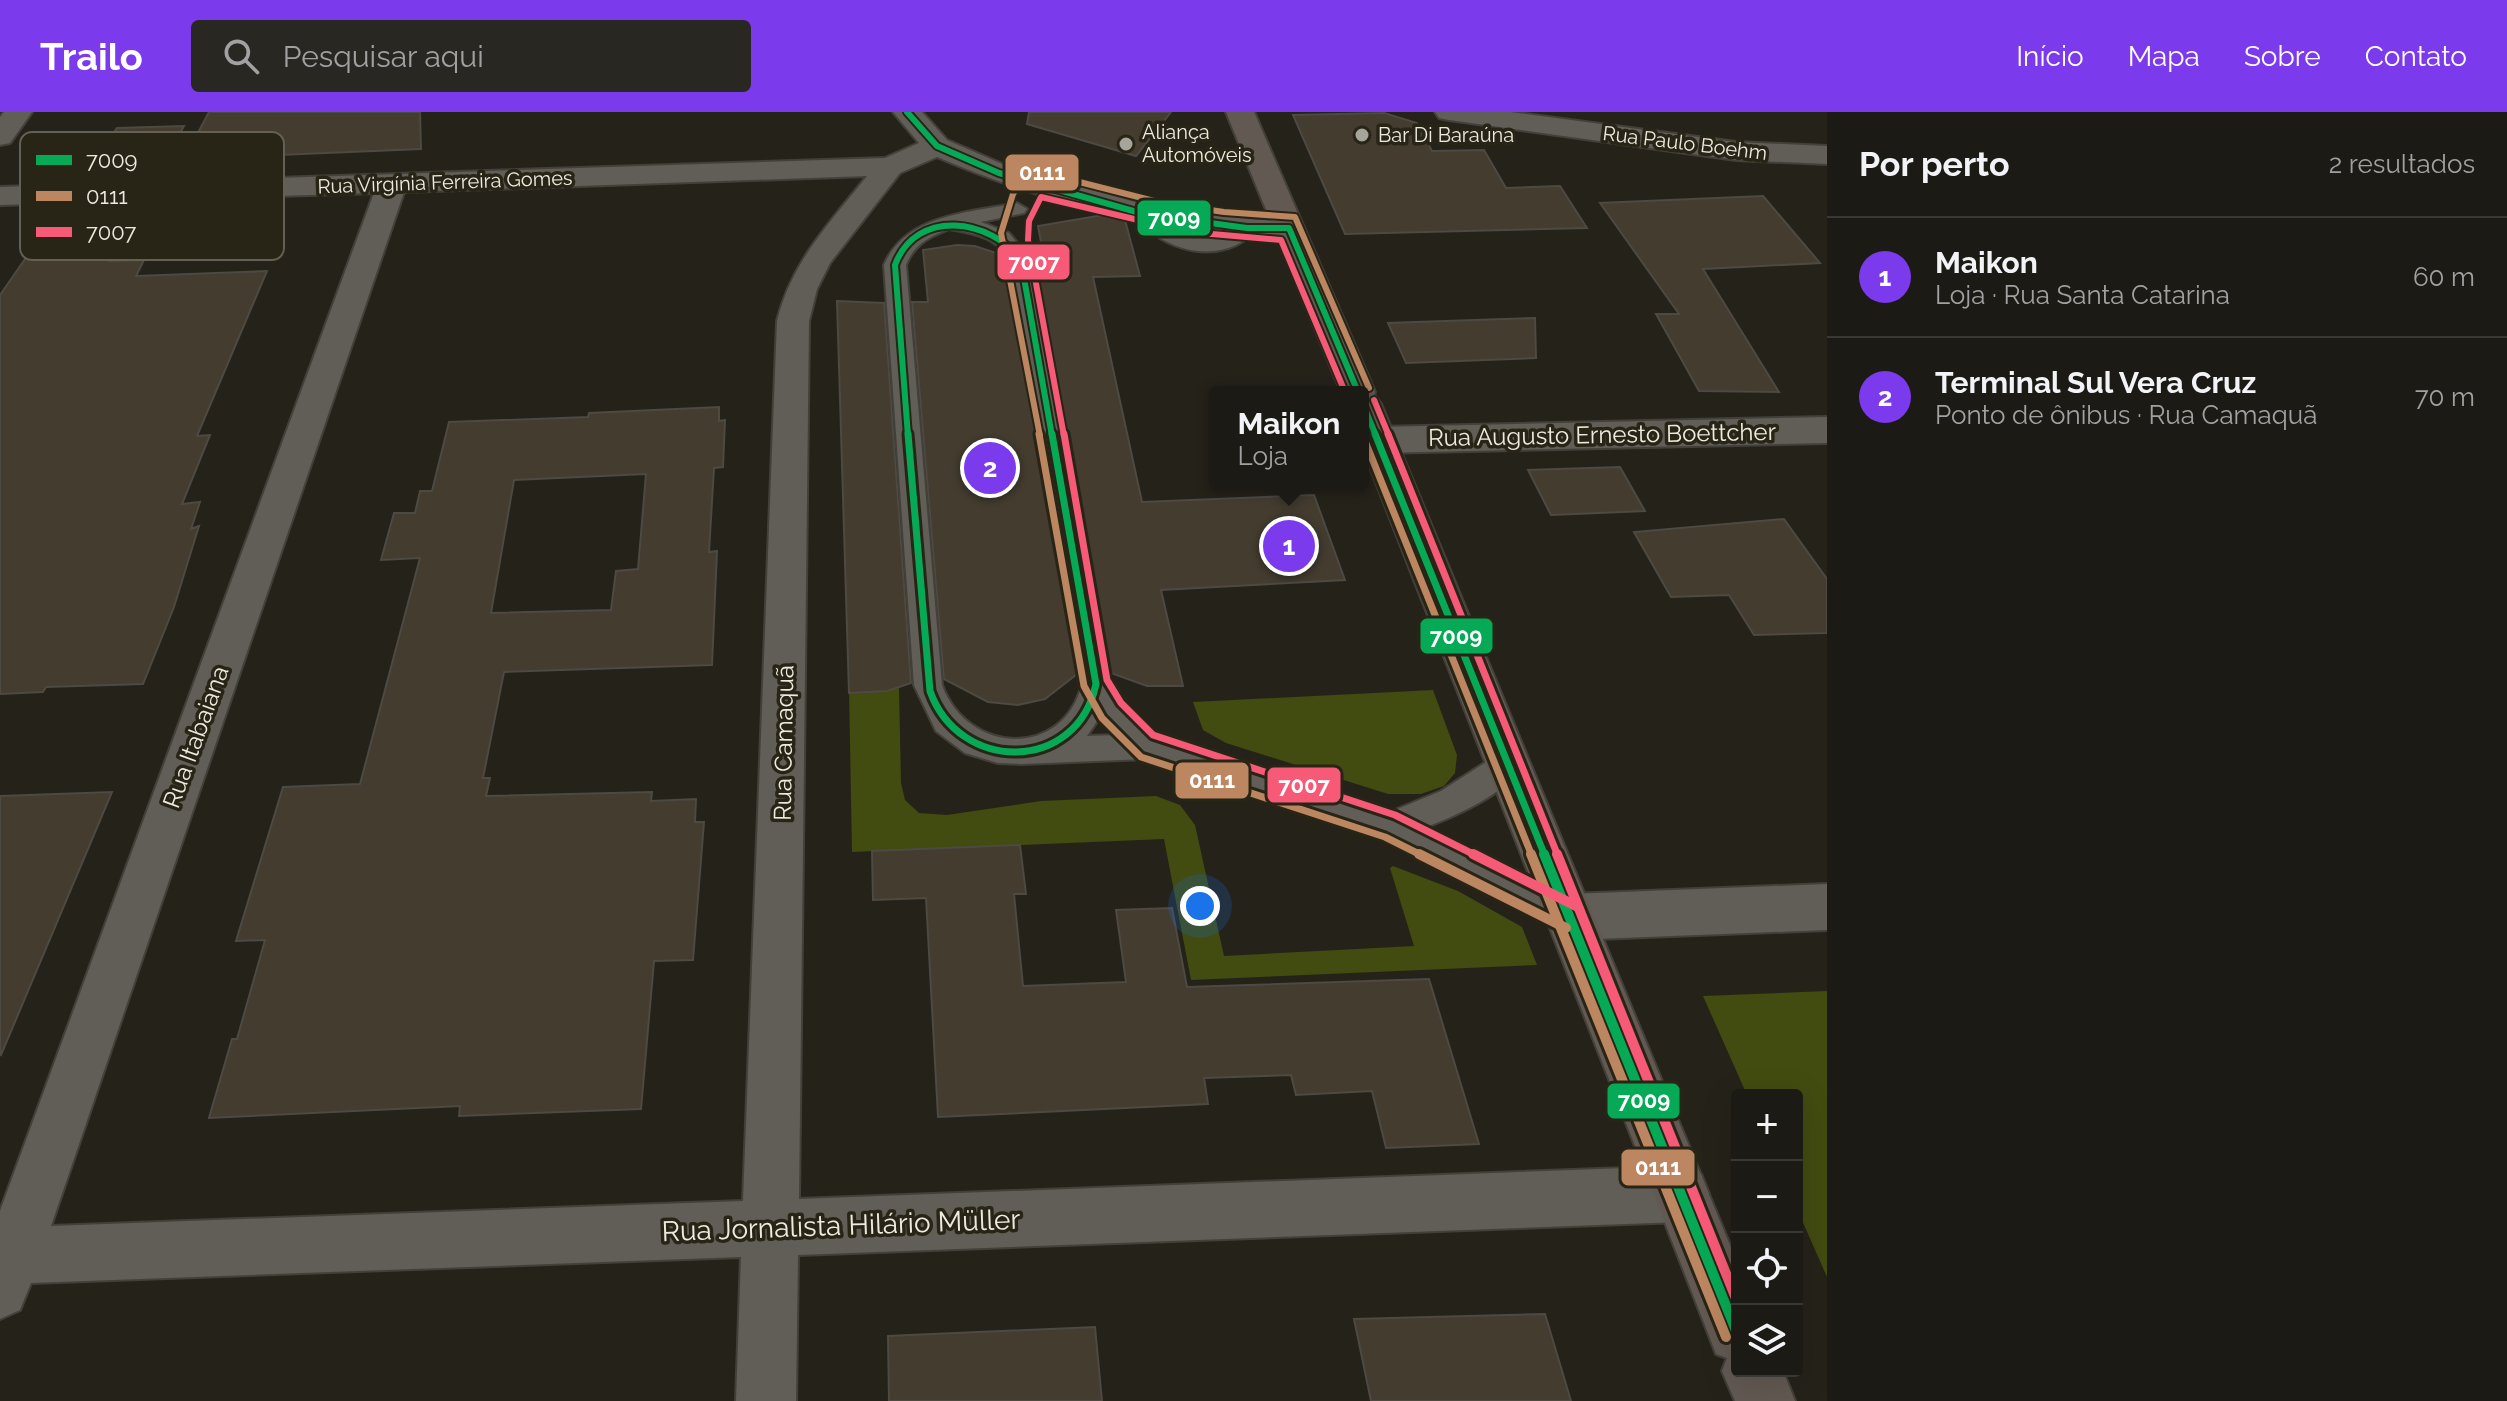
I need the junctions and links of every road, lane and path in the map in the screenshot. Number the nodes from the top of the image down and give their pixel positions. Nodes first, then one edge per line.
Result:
1 (18, 112) edge
2 (907, 112) edge
3 (1240, 112) edge
4 (1449, 112) edge
5 (0, 137) edge
6 (937, 146) junction
7 (1827, 155) edge
8 (890, 167) junction
9 (392, 183) junction
10 (1034, 183) junction
11 (284, 187) edge
12 (1017, 209) junction
13 (952, 224) junction
14 (1289, 228) junction
15 (1013, 244) junction
16 (1355, 386) edge
17 (1370, 422) edge
18 (1827, 430) edge
19 (1096, 684) junction
20 (1147, 746) junction
21 (1027, 752) junction
22 (1508, 764) junction
23 (1390, 826) junction
24 (1827, 907) edge
25 (1571, 917) junction
26 (1681, 1194) junction
27 (771, 1228) junction
28 (4, 1267) edge
29 (1731, 1318) edge
30 (1755, 1377) edge
31 (766, 1401) edge
32 (1765, 1401) edge

1 - 5 street
2 - 6 street
3 - 14 main road
4 - 7 street, Rua Paulo Boehm
6 - 8 street, Rua Camaquã
6 - 10 street
8 - 9 street, Rua Virgínia Ferreira Gomes
8 - 27 street, Rua Camaquã
9 - 11 street, Rua Virgínia Ferreira Gomes
9 - 28 street, Rua Itabaiana
10 - 12 lane
10 - 14 street
12 - 13 lane
12 - 15 lane
13 - 15 lane
13 - 21 lane
14 - 16 main road
15 - 19 lane
17 - 18 street, Rua Augusto Ernesto Boettcher
17 - 22 main road
19 - 20 lane
19 - 21 lane
20 - 21 lane
20 - 23 lane
22 - 23 lane
22 - 25 main road
23 - 25 lane
24 - 25 street
25 - 26 main road
26 - 27 street, Rua Jornalista Hilário Müller
26 - 29 main road
27 - 28 street, Rua Jornalista Hilário Müller
27 - 31 street, Rua Camaquã
30 - 32 main road

